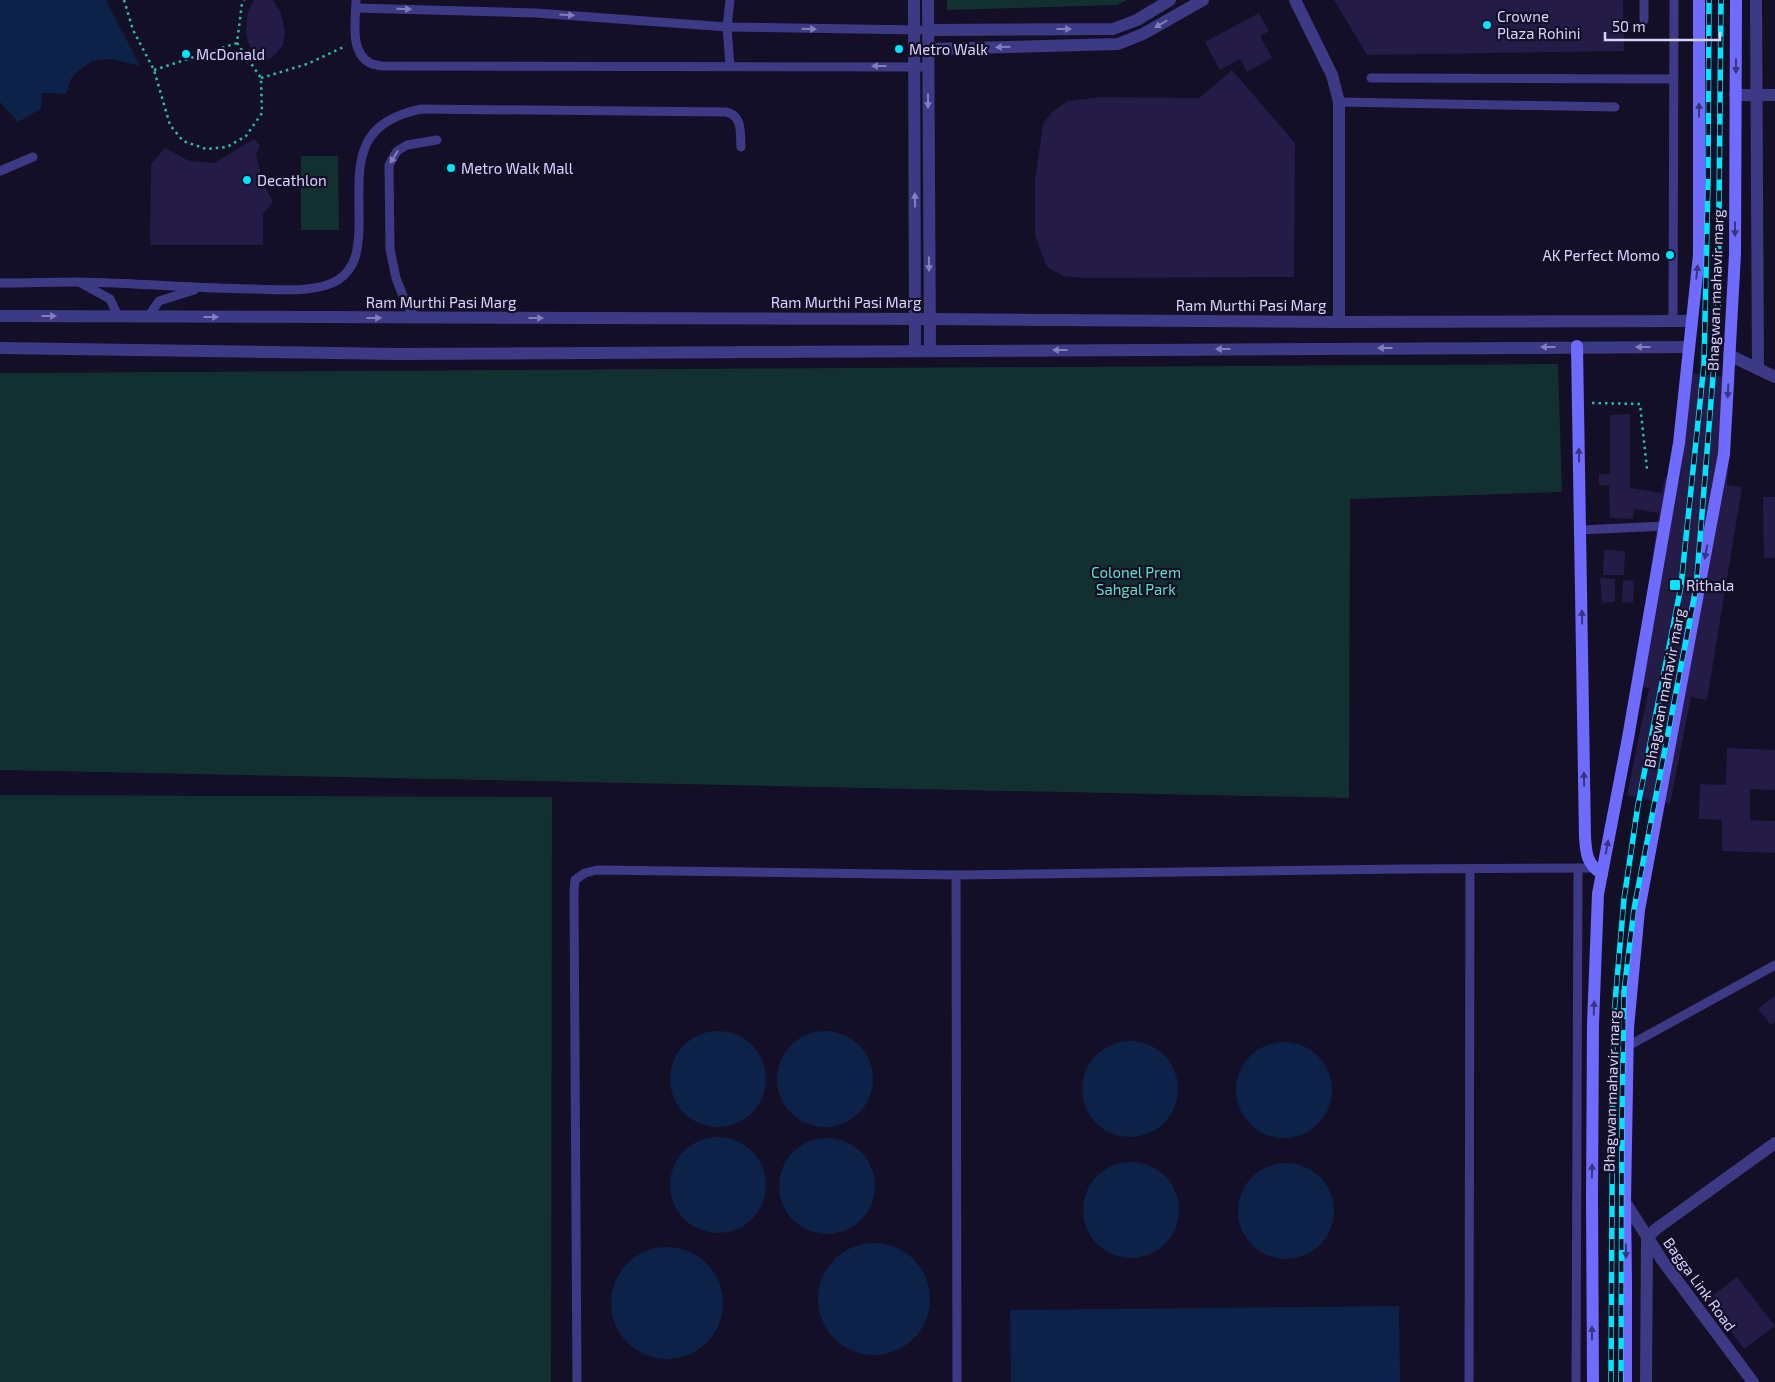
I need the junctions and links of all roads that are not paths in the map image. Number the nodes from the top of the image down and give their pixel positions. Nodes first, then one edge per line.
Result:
1 (730, 0) edge
2 (914, 0) edge
3 (928, 0) edge
4 (1170, 0) edge
5 (1203, 0) edge
6 (1295, 0) edge
7 (1644, 0) edge
8 (1674, 0) edge
9 (1698, 0) edge
10 (1736, 0) edge
11 (1756, 0) edge
12 (356, 4) edge
13 (1644, 20) dead end
14 (728, 27) junction
15 (914, 30) junction
16 (928, 30) junction
17 (928, 48) junction
18 (730, 66) junction
19 (913, 67) junction
20 (928, 67) junction
21 (1371, 78) dead end
22 (1673, 79) junction
23 (1736, 95) junction
24 (1758, 95) junction
25 (1775, 95) edge
26 (1339, 102) junction
27 (1615, 107) dead end
28 (437, 140) dead end
29 (741, 147) dead end
30 (33, 157) dead end
31 (0, 172) edge
32 (80, 282) junction
33 (0, 284) edge
34 (201, 288) junction
35 (0, 316) edge
36 (118, 316) junction
37 (148, 316) junction
38 (415, 318) junction
39 (916, 319) junction
40 (930, 319) junction
41 (1673, 321) junction
42 (1692, 321) junction
43 (1339, 322) junction
44 (1577, 346) junction
45 (1689, 347) junction
46 (0, 348) edge
47 (915, 351) junction
48 (930, 351) junction
49 (1730, 355) junction
50 (1758, 369) junction
51 (1775, 377) edge
52 (1665, 526) junction
53 (1580, 530) junction
54 (1470, 868) junction
55 (1578, 868) junction
56 (1597, 871) junction
57 (956, 875) junction
58 (1775, 965) edge
59 (1628, 1046) junction
60 (1775, 1143) edge
61 (1624, 1202) junction
62 (1647, 1238) junction
63 (577, 1382) edge
64 (957, 1382) edge
65 (1469, 1382) edge
66 (1576, 1382) edge
67 (1593, 1382) edge
68 (1626, 1382) edge
69 (1646, 1382) edge
70 (1753, 1382) edge

1 - 14 lane
2 - 15 street
3 - 16 street
16 -> 4 street
5 -> 17 street
6 - 26 street
7 - 13 lane
8 - 22 lane
42 -> 9 main road, Bhagwan mahavir marg
10 -> 23 main road, Bhagwan mahavir marg
11 - 24 street
12 -> 14 lane
12 - 18 lane
14 -> 15 lane
14 - 18 lane
15 - 16 lane
15 - 19 street
16 - 17 street
17 - 20 street
19 -> 18 lane
19 - 20 lane
39 -> 19 street
20 -> 40 street
21 - 22 lane
22 - 41 lane
23 - 24 street
23 -> 49 main road, Bhagwan mahavir marg
24 - 25 street
24 - 50 street
26 - 27 lane
26 - 43 street
28 -> 38 lane
29 - 34 lane
30 - 31 lane
32 - 33 lane
32 - 34 lane
32 - 36 lane
34 - 37 lane
35 -> 36 street, Ram Murthi Pasi Marg
36 - 37 street, Ram Murthi Pasi Marg
37 -> 38 street, Ram Murthi Pasi Marg
38 -> 39 street, Ram Murthi Pasi Marg
39 - 40 street, Ram Murthi Pasi Marg
39 - 47 street
40 - 43 street, Ram Murthi Pasi Marg
40 - 48 street
41 - 42 street, Ram Murthi Pasi Marg
41 - 43 street, Ram Murthi Pasi Marg
42 - 45 main road, Bhagwan mahavir marg
45 -> 44 street
44 -> 48 street
53 -> 44 main road
45 - 52 main road, Bhagwan mahavir marg
46 - 47 street
47 - 48 street
49 - 50 street
49 -> 59 main road, Bhagwan mahavir marg
50 - 51 street
52 - 53 lane
56 -> 52 main road, Bhagwan mahavir marg
56 -> 53 main road
54 - 55 lane
54 - 57 lane
54 - 65 lane
55 - 56 lane
55 - 66 lane
67 -> 56 main road, Bhagwan mahavir marg
57 - 63 lane
57 - 64 lane
58 - 59 lane
59 - 61 main road, Bhagwan mahavir marg
60 - 62 street
61 - 62 street, Bagga Link Road
61 -> 68 main road, Bhagwan mahavir marg
62 - 69 street
62 - 70 street, Bagga Link Road

